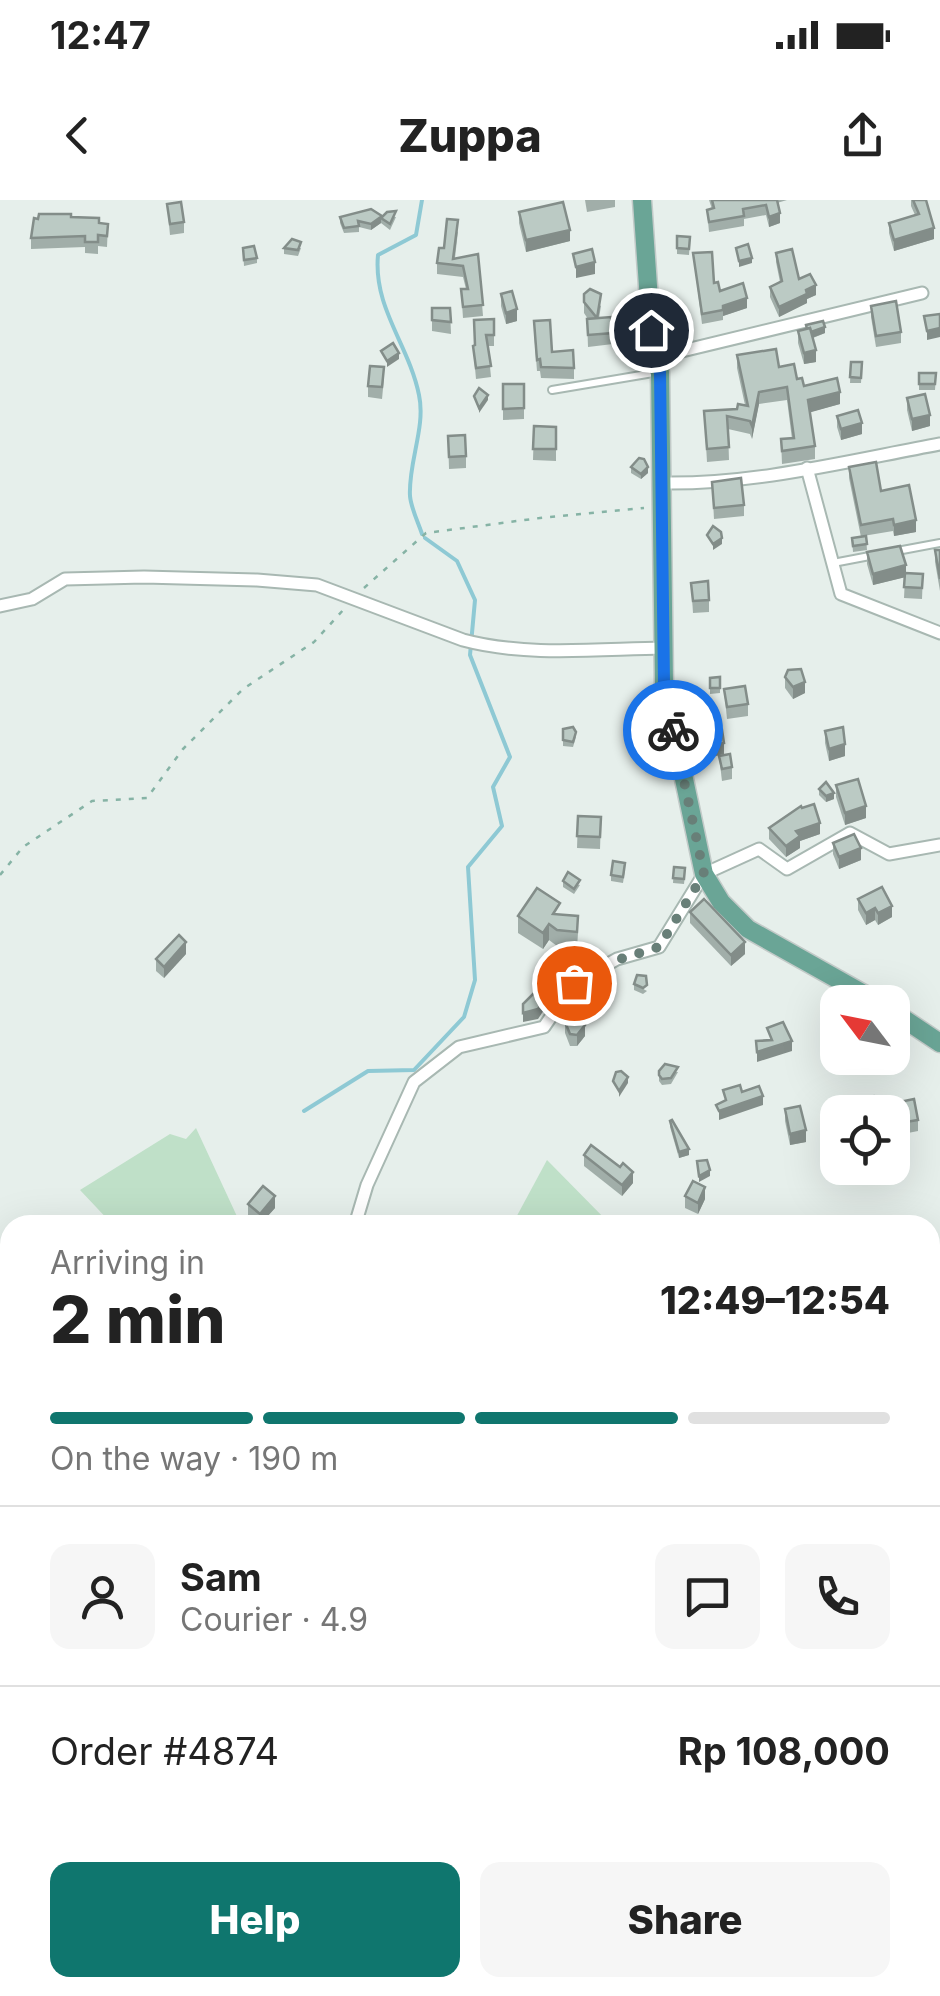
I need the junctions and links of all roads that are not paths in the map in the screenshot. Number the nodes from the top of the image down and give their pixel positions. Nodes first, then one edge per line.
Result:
1 (642, 200) edge
2 (922, 292) dead end
3 (657, 365) junction
4 (552, 390) dead end
5 (940, 444) edge
6 (807, 468) junction
7 (660, 483) junction
8 (940, 543) edge
9 (832, 563) junction
10 (0, 606) edge
11 (940, 632) edge
12 (663, 648) junction
13 (940, 845) edge
14 (704, 874) junction
15 (848, 985) edge
16 (910, 1022) edge
17 (940, 1043) edge
18 (358, 1215) edge

1 - 3 main road
2 - 3 street
3 - 4 lane
3 - 7 main road
5 - 6 street
6 - 7 street
6 - 9 street
7 - 12 main road
8 - 9 lane
9 - 11 street
10 - 12 street
12 - 14 main road
13 - 14 street
14 - 15 main road
14 - 18 street
16 - 17 main road

